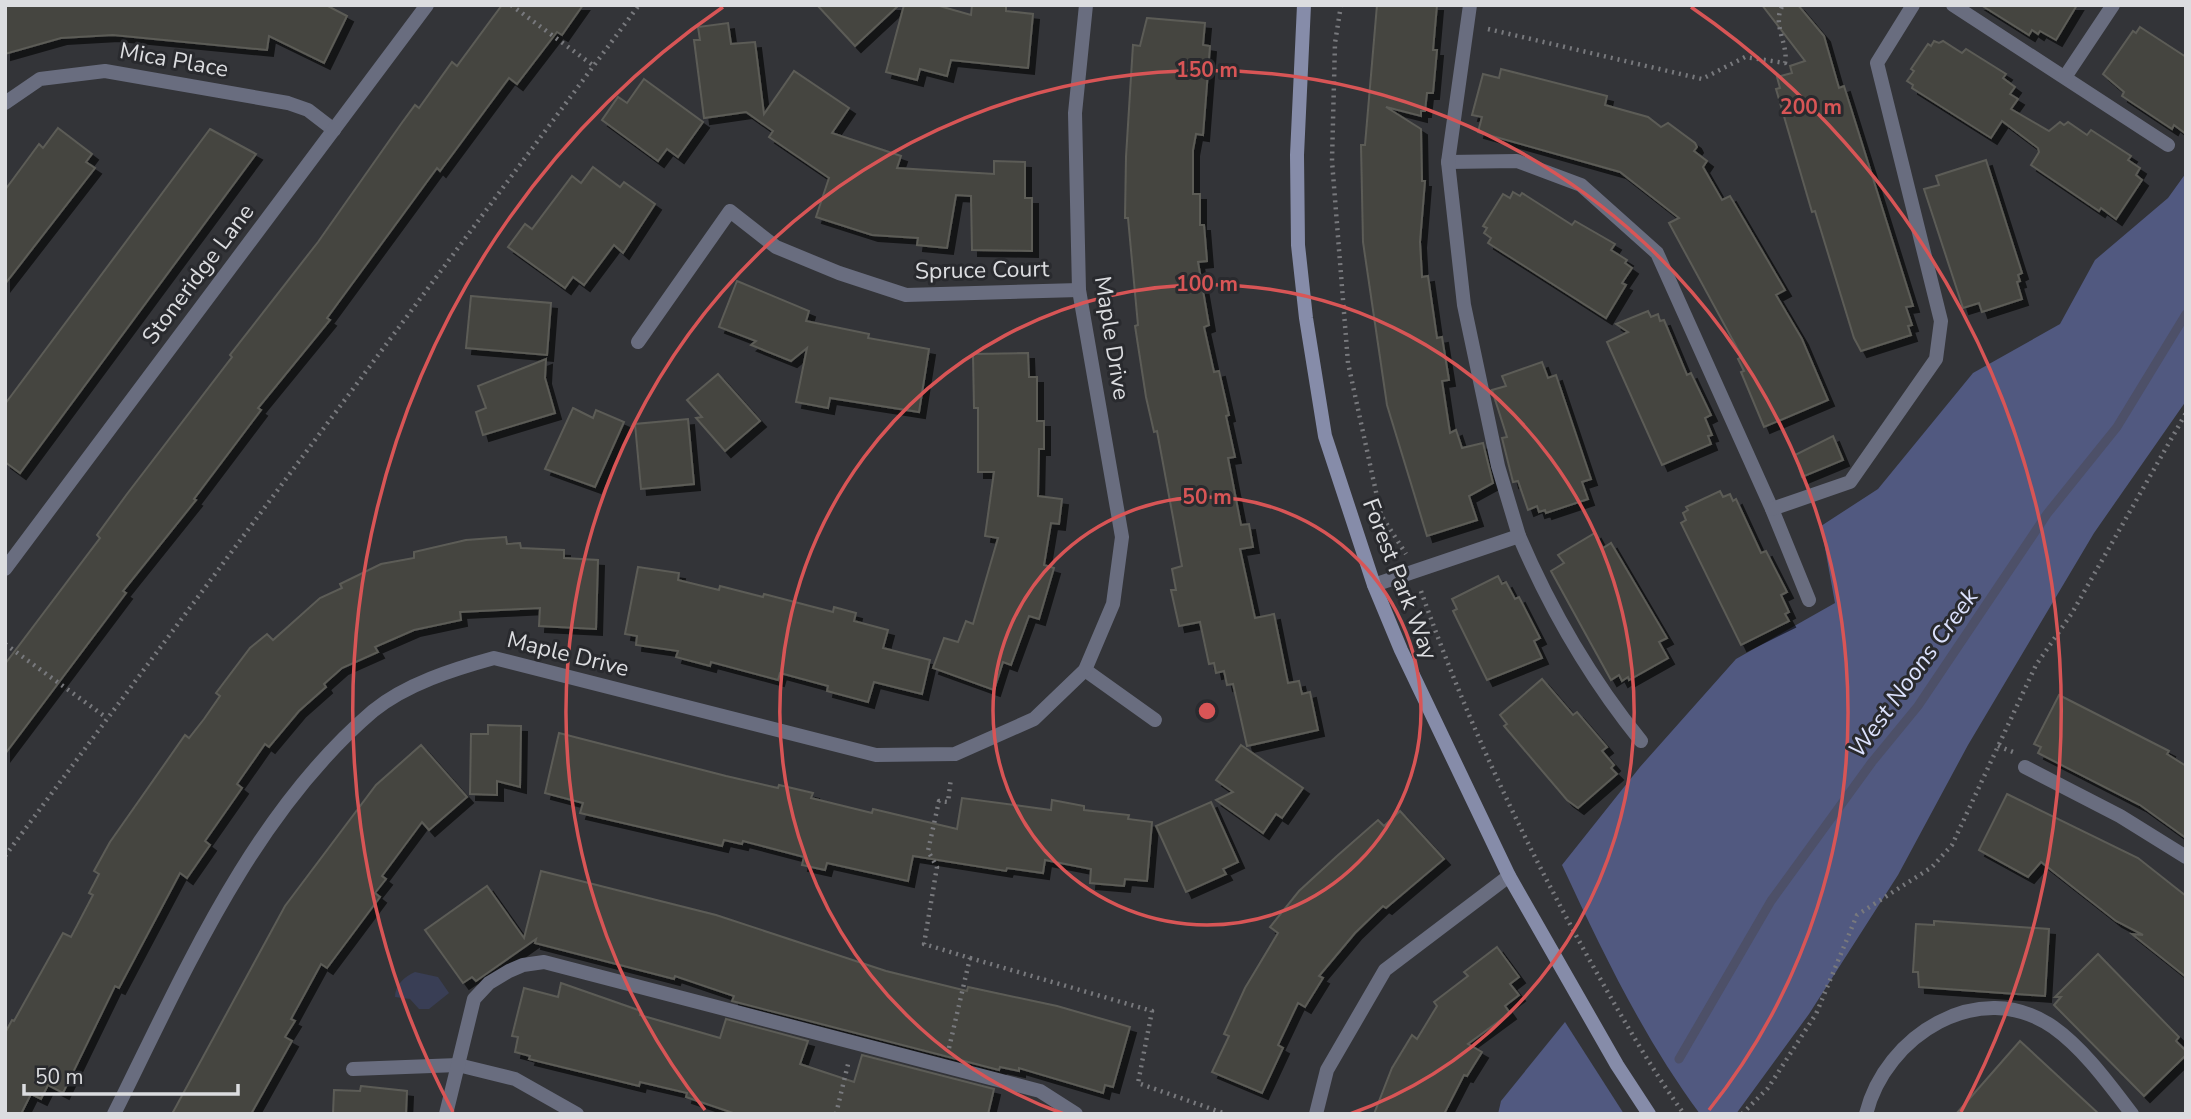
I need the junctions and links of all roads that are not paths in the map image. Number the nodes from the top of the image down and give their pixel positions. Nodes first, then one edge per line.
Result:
1 (427, 5) edge
2 (1086, 5) edge
3 (1304, 5) edge
4 (1470, 5) edge
5 (1913, 5) edge
6 (1953, 5) edge
7 (2113, 5) edge
8 (2065, 76) junction
9 (5, 103) edge
10 (334, 130) junction
11 (2168, 145) dead end
12 (1448, 162) junction
13 (1079, 290) junction
14 (638, 341) dead end
15 (1772, 509) junction
16 (1519, 536) junction
17 (5, 569) edge
18 (1374, 585) junction
19 (1809, 600) dead end
20 (1085, 670) junction
21 (1155, 720) dead end
22 (1641, 741) dead end
23 (2025, 767) dead end
24 (2186, 857) edge
25 (1509, 876) junction
26 (458, 1065) junction
27 (353, 1069) dead end
28 (114, 1114) edge
29 (446, 1114) edge
30 (577, 1114) edge
31 (1076, 1114) edge
32 (1316, 1114) edge
33 (1649, 1114) edge
34 (1866, 1114) edge
35 (2132, 1114) edge

1 - 10 street, Stoneridge Lane
2 - 13 street, Maple Drive
3 - 18 street, Forest Park Way
4 - 12 street
5 - 15 street
6 - 8 street
7 - 8 street
8 - 11 street
9 - 10 street, Mica Place
10 - 17 street, Stoneridge Lane
12 - 15 street
12 - 16 street
13 - 14 street, Spruce Court
13 - 20 street, Maple Drive
15 - 19 street
16 - 18 street
16 - 22 street
18 - 25 street, Forest Park Way
20 - 21 street
20 - 28 street, Maple Drive
23 - 24 street
25 - 32 street
25 - 33 street, Forest Park Way
26 - 27 street
26 - 29 street
26 - 30 street
26 - 31 street
34 - 35 street

